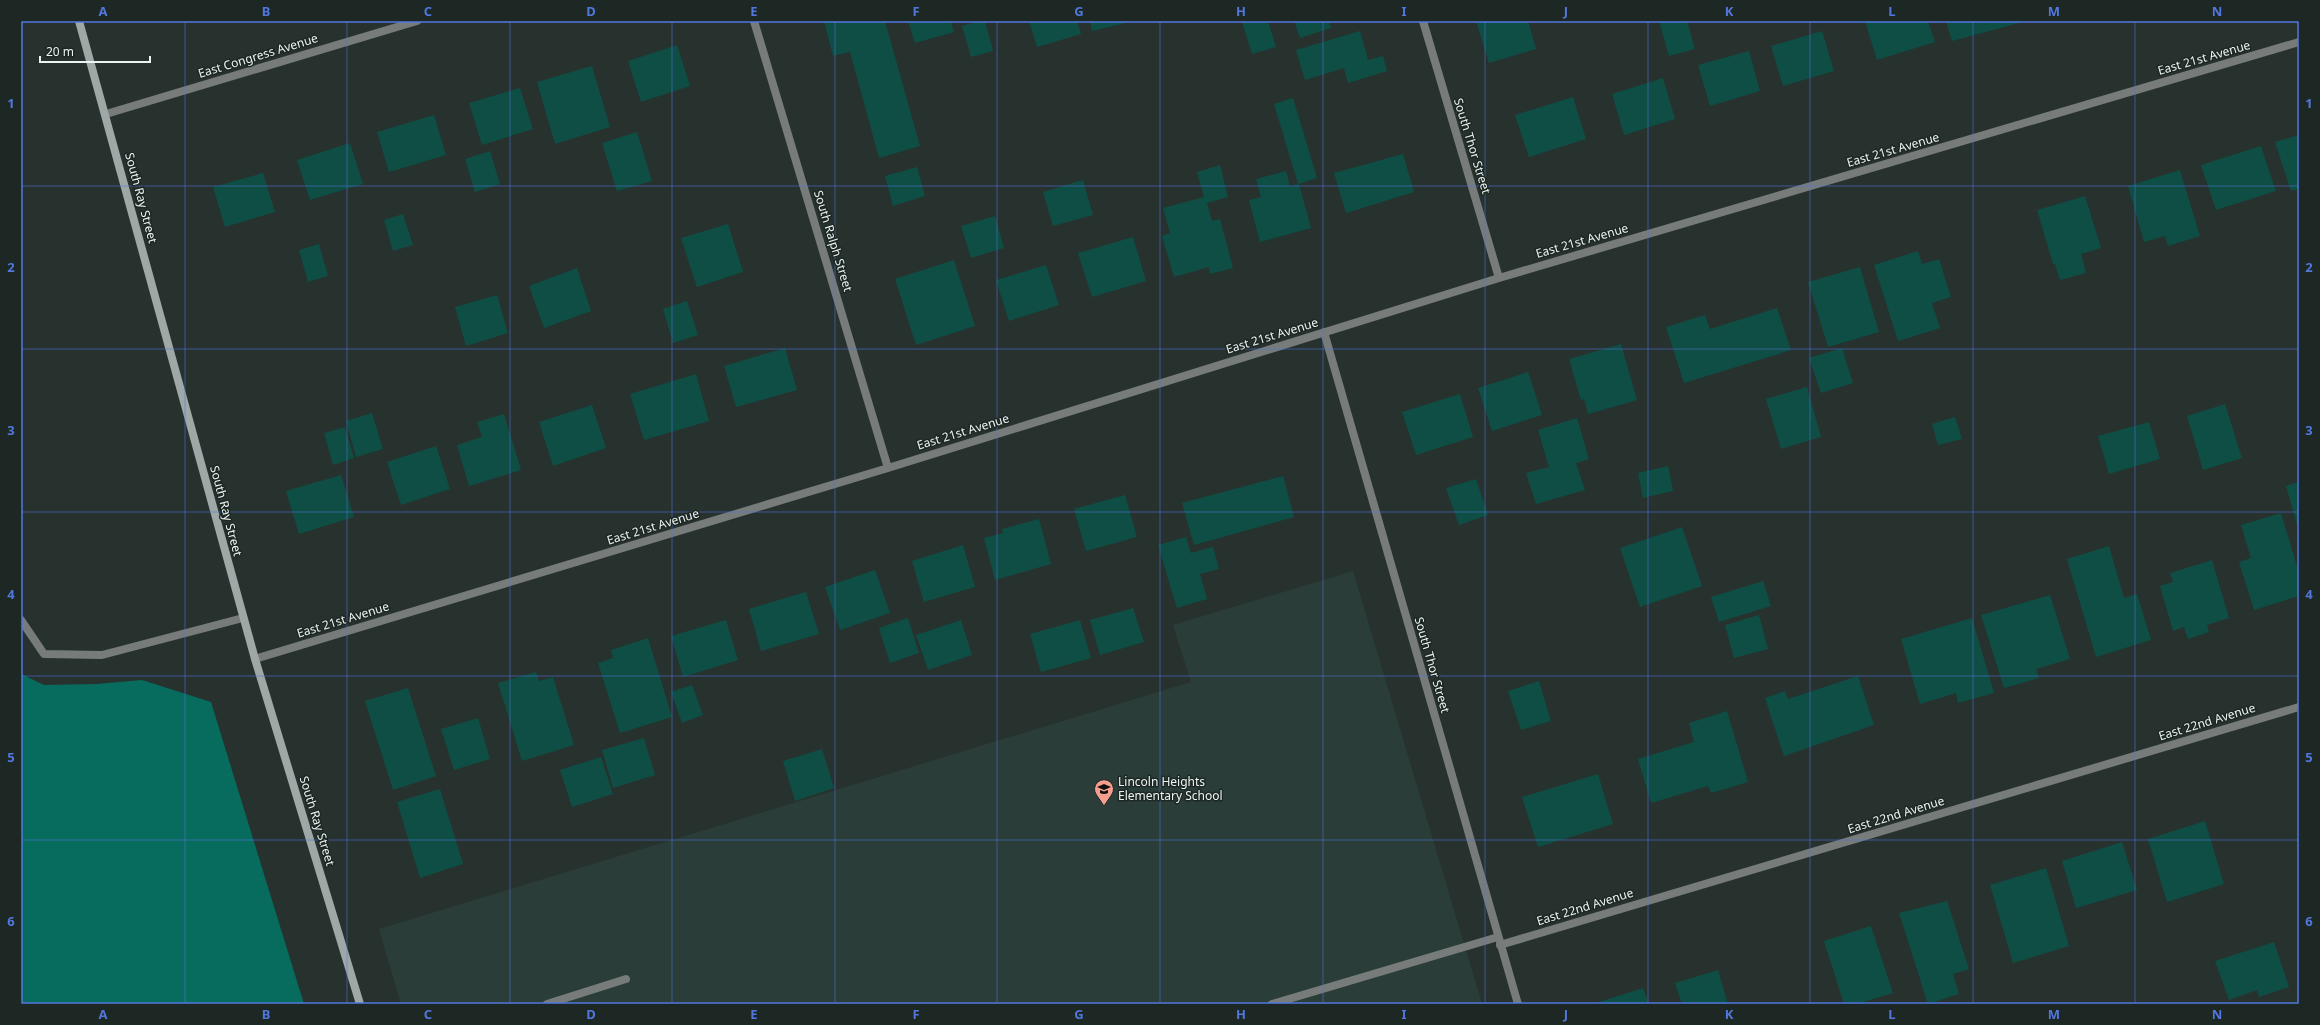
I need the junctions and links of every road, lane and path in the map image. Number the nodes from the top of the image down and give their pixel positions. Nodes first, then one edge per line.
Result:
1 (79, 21) edge
2 (417, 21) edge
3 (754, 21) edge
4 (1422, 21) edge
5 (2299, 42) edge
6 (106, 114) junction
7 (1499, 278) junction
8 (1324, 332) junction
9 (888, 468) junction
10 (243, 618) junction
11 (21, 620) edge
12 (254, 659) junction
13 (2299, 707) edge
14 (1499, 941) junction
15 (626, 979) dead end
16 (360, 1004) edge
17 (547, 1004) edge
18 (1272, 1004) edge
19 (1518, 1004) edge

1 - 6 main road, South Ray Street
2 - 6 street, East Congress Avenue
3 - 9 street, South Ralph Street
4 - 7 street, South Thor Street
5 - 7 street, East 21st Avenue
6 - 10 main road, South Ray Street
7 - 8 street, East 21st Avenue
8 - 9 street, East 21st Avenue
8 - 14 street, South Thor Street
9 - 12 street, East 21st Avenue
10 - 11 street
10 - 12 main road, South Ray Street
12 - 16 main road, South Ray Street
13 - 14 street, East 22nd Avenue
14 - 18 street, East 22nd Avenue
14 - 19 street, South Thor Street
15 - 17 street

